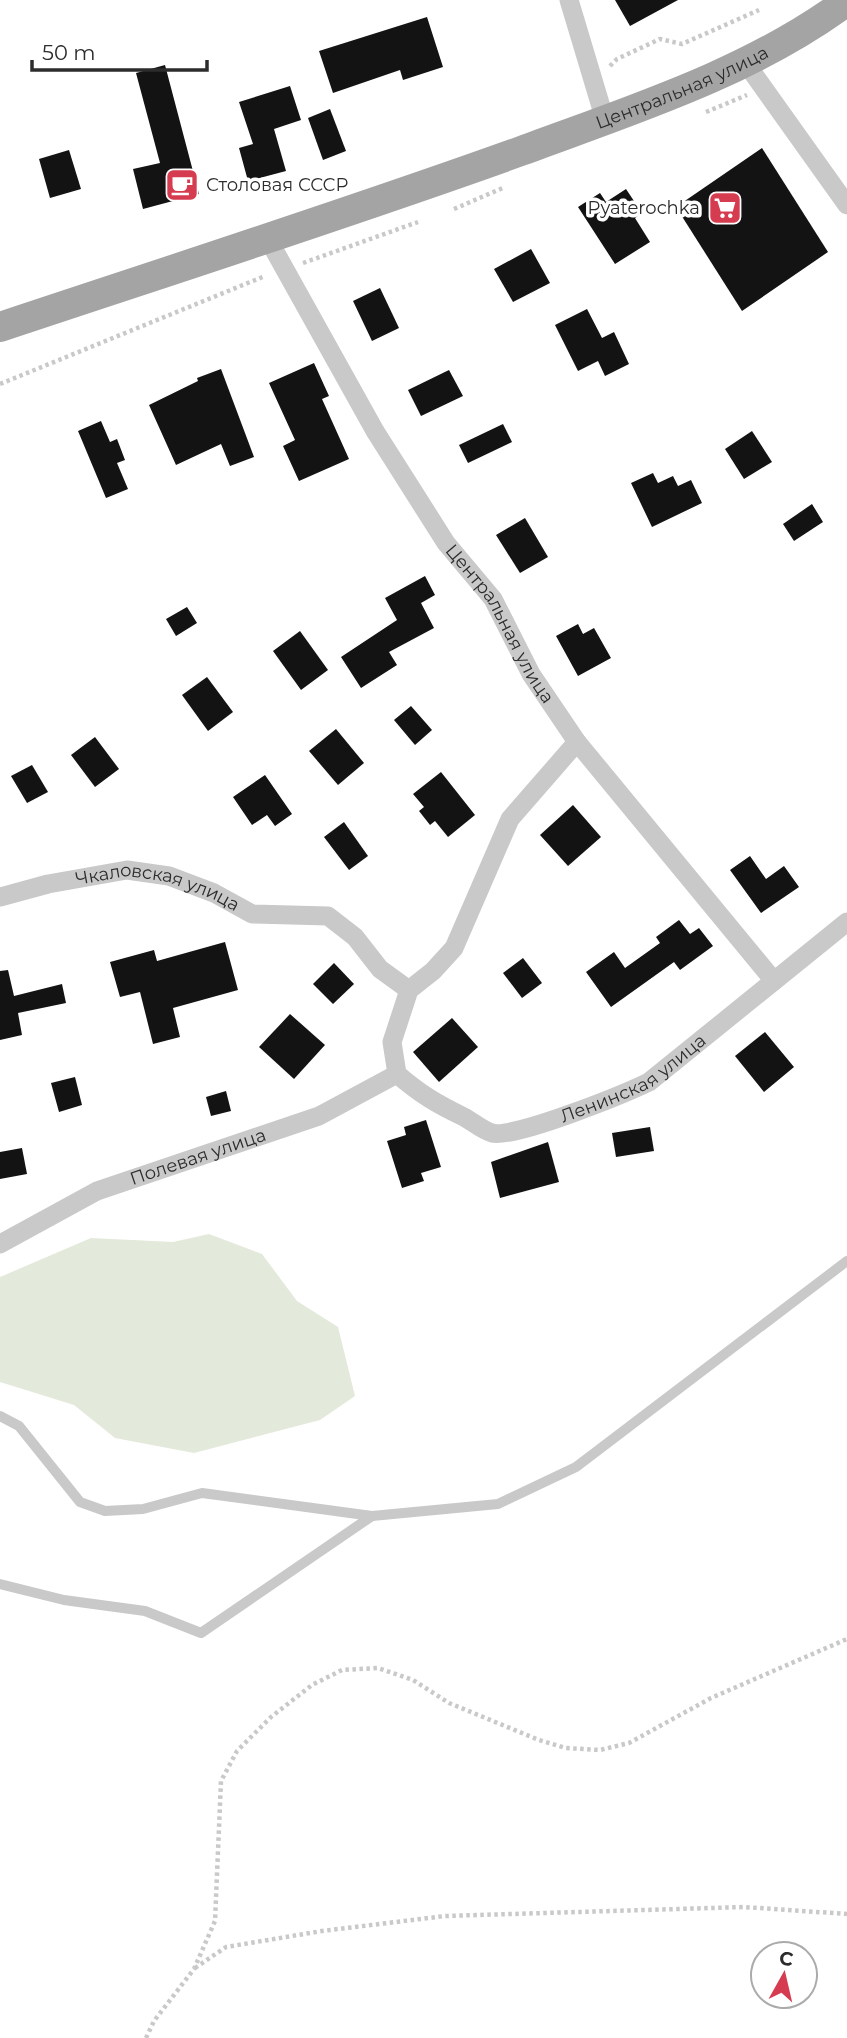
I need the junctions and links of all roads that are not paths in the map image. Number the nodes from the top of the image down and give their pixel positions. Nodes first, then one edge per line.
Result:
1 (569, 0) edge
2 (847, 1) edge
3 (746, 62) junction
4 (605, 120) junction
5 (847, 205) edge
6 (268, 239) junction
7 (0, 327) edge
8 (578, 742) junction
9 (0, 897) edge
10 (847, 922) edge
11 (774, 981) junction
12 (409, 990) junction
13 (397, 1074) junction
14 (0, 1244) edge
15 (847, 1261) edge
16 (0, 1416) edge
17 (372, 1516) junction
18 (0, 1584) edge

1 - 4 street
2 - 3 main road, Центральная улица
3 - 4 main road, Центральная улица
3 - 5 street
4 - 6 main road, Центральная улица
6 - 7 main road, Центральная улица
6 - 8 street, Центральная улица
8 - 11 street, Центральная улица
8 - 12 street
9 - 12 street, Чкаловская улица
10 - 11 street, Ленинская улица
11 - 13 street, Ленинская улица
12 - 13 street
13 - 14 street, Полевая улица
15 - 17 lane
16 - 17 lane
17 - 18 lane

